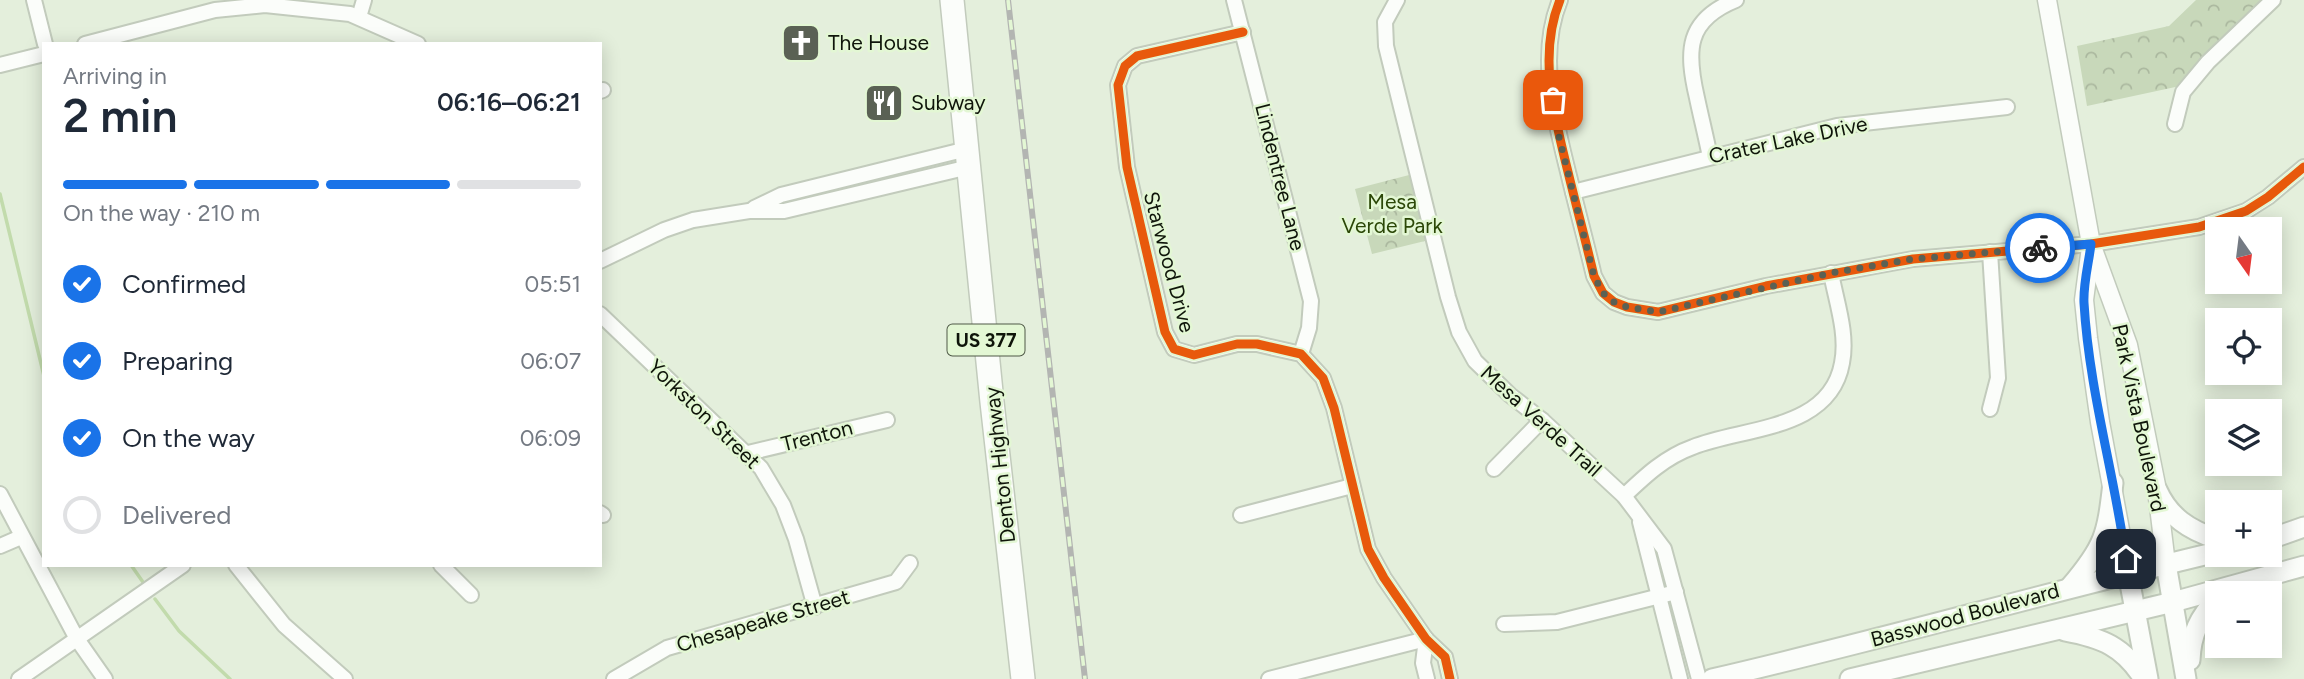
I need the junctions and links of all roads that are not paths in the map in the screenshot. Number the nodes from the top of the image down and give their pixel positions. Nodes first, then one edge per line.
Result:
1 (34, 0) edge
2 (364, 0) edge
3 (952, 0) edge
4 (1234, 0) edge
5 (1397, 0) edge
6 (1560, 0) edge
7 (1736, 0) edge
8 (2047, 0) edge
9 (2273, 0) edge
10 (359, 17) junction
11 (1242, 32) junction
12 (44, 42) edge
13 (93, 42) edge
14 (414, 42) edge
15 (42, 54) edge
16 (0, 65) edge
17 (2007, 107) dead end
18 (2175, 124) dead end
19 (1710, 157) junction
20 (968, 158) junction
21 (2304, 167) edge
22 (850, 178) junction
23 (1573, 192) junction
24 (855, 194) junction
25 (749, 211) junction
26 (2091, 244) junction
27 (1990, 252) junction
28 (602, 260) edge
29 (1831, 273) junction
30 (602, 315) edge
31 (1301, 354) junction
32 (1990, 410) dead end
33 (887, 420) dead end
34 (1542, 420) junction
35 (748, 453) junction
36 (1493, 469) dead end
37 (2113, 483) junction
38 (1352, 486) junction
39 (2157, 490) junction
40 (0, 494) edge
41 (1624, 496) junction
42 (1636, 510) junction
43 (1241, 514) dead end
44 (2304, 527) edge
45 (2205, 535) edge
46 (2282, 535) edge
47 (21, 537) junction
48 (0, 546) edge
49 (2205, 555) edge
50 (909, 563) dead end
51 (2166, 564) junction
52 (2304, 566) edge
53 (180, 567) edge
54 (238, 567) edge
55 (442, 567) edge
56 (2129, 573) junction
57 (2260, 581) edge
58 (2070, 587) junction
59 (1676, 592) junction
60 (471, 595) dead end
61 (1659, 596) junction
62 (2205, 596) edge
63 (2173, 602) junction
64 (815, 607) junction
65 (2136, 611) junction
66 (2205, 612) edge
67 (1504, 624) dead end
68 (2057, 629) junction
69 (1882, 638) junction
70 (78, 639) junction
71 (1426, 639) junction
72 (1890, 669) junction
73 (19, 679) edge
74 (105, 679) edge
75 (345, 679) edge
76 (614, 679) edge
77 (1023, 679) edge
78 (1269, 679) edge
79 (1427, 679) edge
80 (1450, 679) edge
81 (1680, 679) edge
82 (1699, 679) edge
83 (1712, 679) edge
84 (1850, 679) edge
85 (2146, 679) edge
86 (2188, 679) edge

1 - 12 street
2 - 10 street
3 - 20 main road, Denton Highway / US 377
4 - 11 street, Lindentree Lane
5 - 34 street, Mesa Verde Trail
6 - 23 street
7 - 19 street
8 - 26 street, Park Vista Boulevard
9 - 18 street
10 - 13 street
10 - 14 street
11 - 31 street, Lindentree Lane
11 - 31 street, Starwood Drive
15 - 16 street
17 - 19 street, Crater Lake Drive
19 - 23 street, Crater Lake Drive
20 - 22 street
20 - 24 street
20 - 77 main road, Denton Highway / US 377
21 - 26 street
22 - 24 street
22 - 25 street
23 - 29 street
24 - 25 street
25 - 28 street
26 - 27 street
26 - 37 street, Park Vista Boulevard
26 - 39 street, Park Vista Boulevard
27 - 29 street
27 - 32 street
29 - 41 street
30 - 35 street, Yorkston Street
31 - 38 street
33 - 35 street, Trenton
34 - 36 street
34 - 41 street, Mesa Verde Trail
35 - 64 street, Yorkston Street
37 - 56 street, Park Vista Boulevard
37 - 58 main road
38 - 43 street
38 - 71 street
39 - 45 main road
39 - 51 street, Park Vista Boulevard
40 - 47 street
41 - 42 street, Mesa Verde Trail
42 - 59 street, Mesa Verde Trail
42 - 61 street, Mesa Verde Trail
44 - 46 main road
47 - 48 street
47 - 70 street
49 - 51 main road, Basswood Boulevard
50 - 64 street, Chesapeake Street
51 - 56 main road, Basswood Boulevard
51 - 63 main road, Park Vista Boulevard
52 - 57 main road, Basswood Boulevard
53 - 70 street
54 - 75 street
55 - 60 street
56 - 58 main road, Basswood Boulevard
56 - 65 main road, Park Vista Boulevard
58 - 69 main road, Basswood Boulevard
59 - 61 street
59 - 82 street, Mesa Verde Trail
61 - 67 street
61 - 81 street, Mesa Verde Trail
62 - 63 main road, Basswood Boulevard
63 - 65 main road, Basswood Boulevard
63 - 86 main road, Park Vista Boulevard
64 - 76 street, Chesapeake Street
65 - 68 main road, Basswood Boulevard
65 - 85 main road, Park Vista Boulevard
66 - 86 main road
68 - 72 main road, Basswood Boulevard
68 - 85 main road
69 - 72 main road
69 - 83 main road, Basswood Boulevard
70 - 73 street
70 - 74 street
71 - 78 street
71 - 79 street
71 - 80 street
72 - 84 main road, Basswood Boulevard

